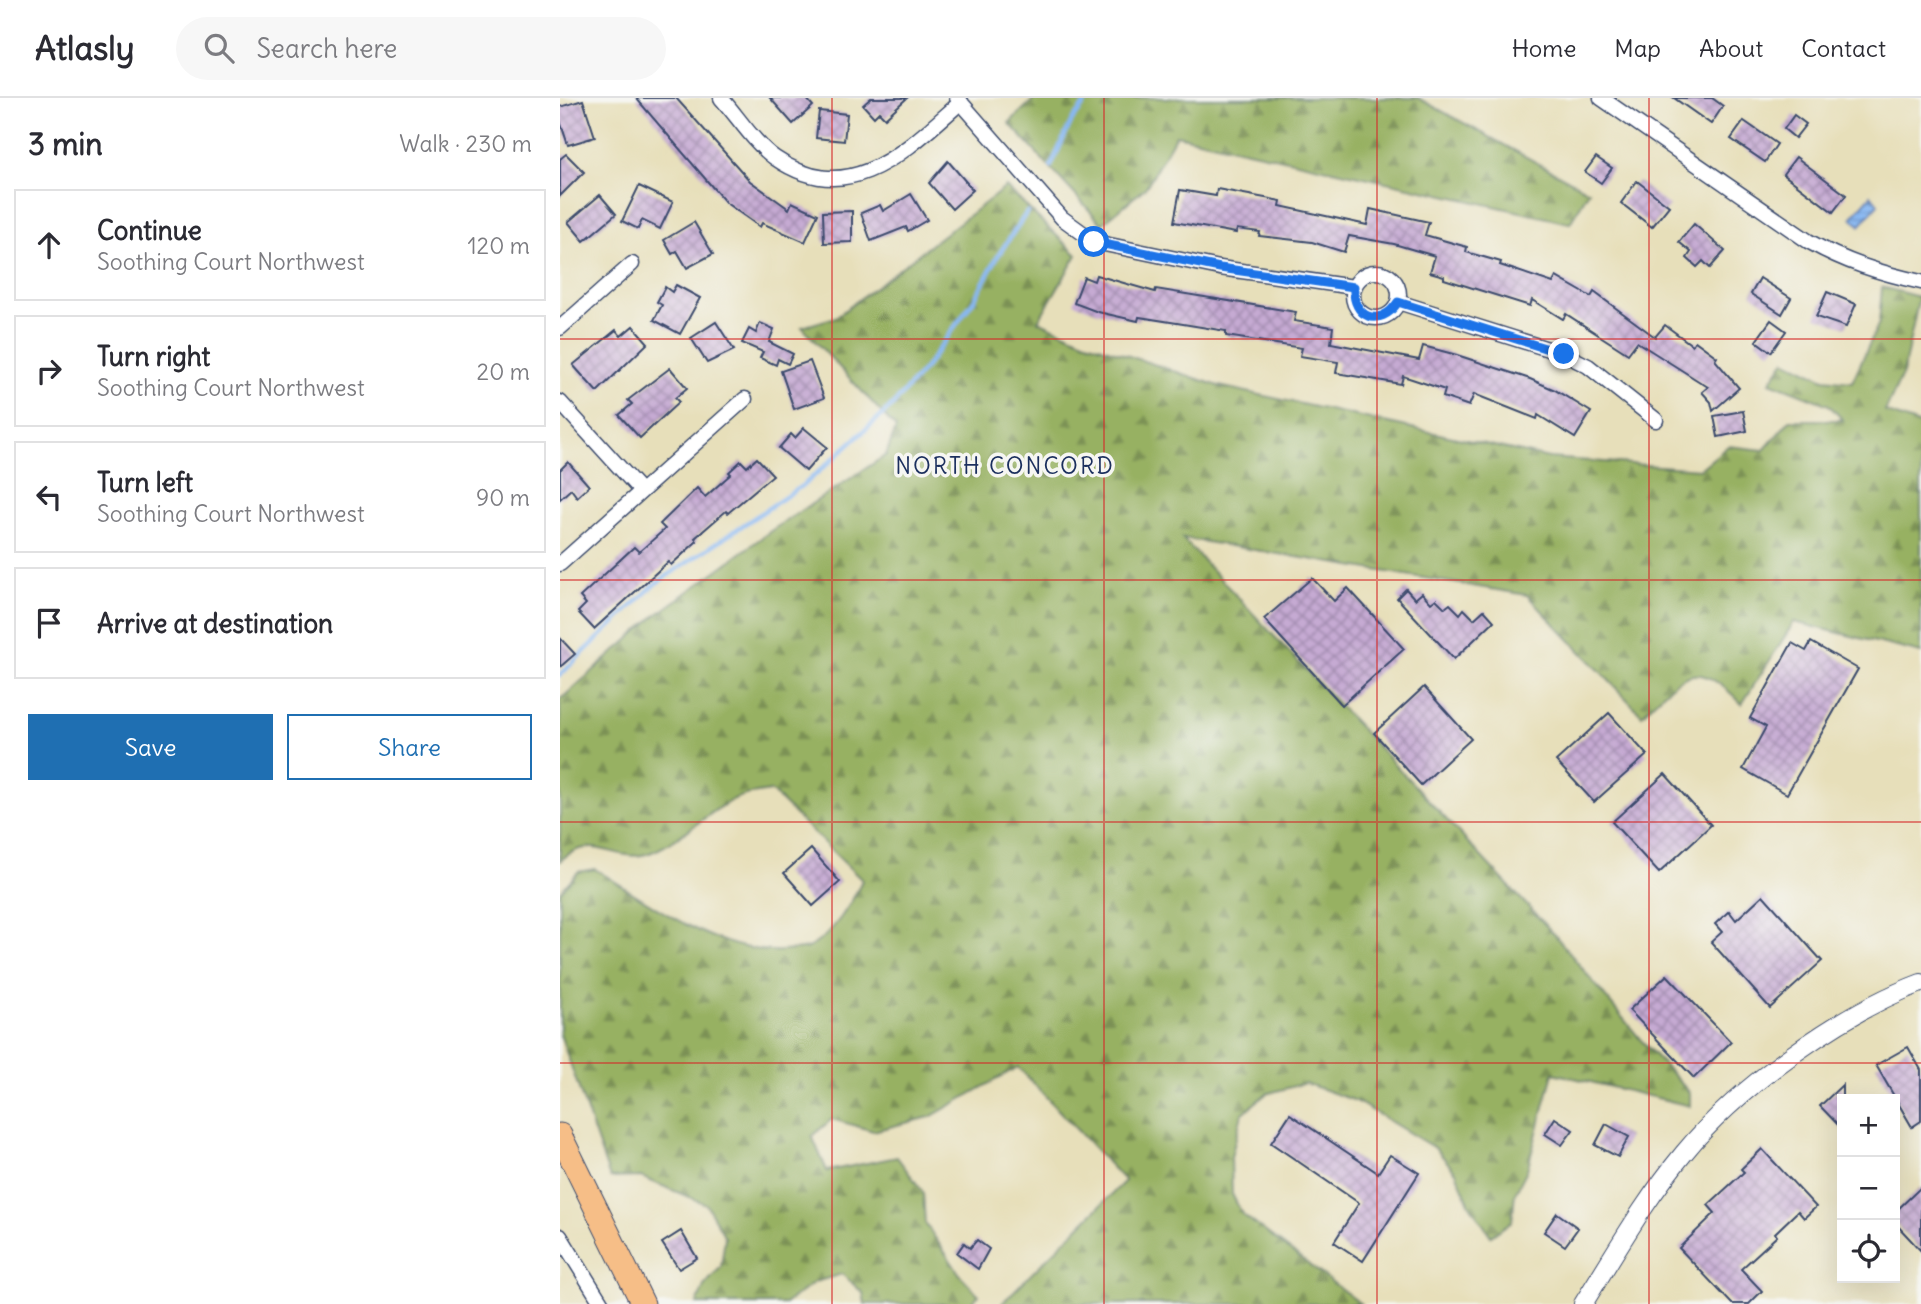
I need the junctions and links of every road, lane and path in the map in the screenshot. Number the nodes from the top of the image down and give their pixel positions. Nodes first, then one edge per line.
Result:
1 (721, 98) edge
2 (1601, 98) edge
3 (959, 100) edge
4 (632, 264) dead end
5 (1921, 282) edge
6 (1354, 287) junction
7 (1398, 302) junction
8 (560, 328) edge
9 (745, 399) dead end
10 (560, 402) edge
11 (1656, 419) dead end
12 (640, 490) junction
13 (560, 564) edge
14 (1921, 983) edge
15 (560, 1135) edge
16 (560, 1236) edge
17 (602, 1304) edge
18 (643, 1304) edge
19 (1583, 1304) edge

1 - 3 street
2 - 5 street
3 - 6 street
4 - 8 street
6 - 7 street
6 - 7 street
7 - 11 street
9 - 12 street
10 - 12 street
12 - 13 street
14 - 19 street
15 - 18 main road
16 - 17 street

